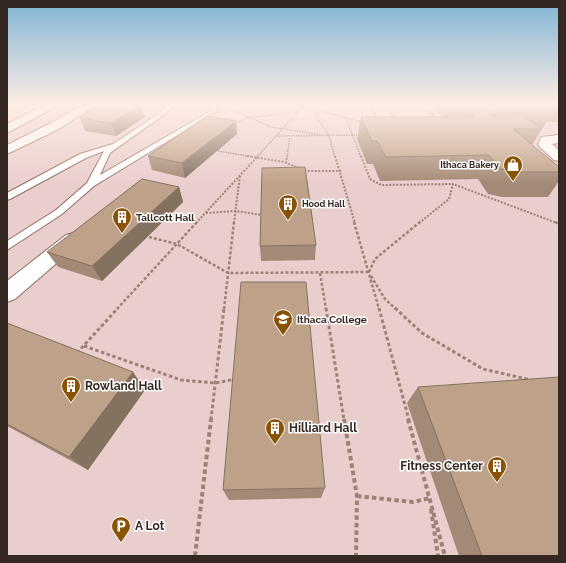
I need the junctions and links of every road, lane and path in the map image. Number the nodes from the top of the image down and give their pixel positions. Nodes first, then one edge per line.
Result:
1 (44, 131) edge
2 (137, 131) edge
3 (180, 131) edge
4 (280, 131) edge
5 (302, 131) edge
6 (326, 131) edge
7 (351, 131) edge
8 (368, 135) edge
9 (276, 136) junction
10 (329, 136) junction
11 (353, 136) junction
12 (290, 137) junction
13 (548, 140) edge
14 (121, 142) junction
15 (7, 150) edge
16 (218, 152) dead end
17 (559, 157) edge
18 (256, 158) junction
19 (286, 163) junction
20 (340, 171) junction
21 (240, 175) junction
22 (91, 184) junction
23 (453, 184) junction
24 (7, 197) edge
25 (236, 210) junction
26 (206, 213) junction
27 (262, 215) edge
28 (559, 224) edge
29 (87, 227) edge
30 (149, 237) dead end
31 (177, 244) junction
32 (7, 246) edge
33 (369, 272) junction
34 (228, 273) junction
35 (320, 273) junction
36 (7, 292) edge
37 (84, 346) junction
38 (77, 354) edge
39 (241, 378) edge
40 (537, 381) edge
41 (215, 383) junction
42 (357, 496) junction
43 (430, 497) junction
44 (194, 556) edge
45 (356, 556) edge
46 (438, 556) edge
47 (445, 556) edge

1 - 15 street
2 - 14 lane
3 - 22 lane
4 - 9 path
5 - 10 path
6 - 10 path
7 - 11 path
8 - 11 path
9 - 12 path
9 - 18 path
10 - 11 path
10 - 12 path
10 - 20 path
11 - 23 path
12 - 19 path
13 - 17 street
14 - 22 lane
14 - 24 lane
16 - 18 path
18 - 19 path
18 - 21 path
19 - 20 path
20 - 33 path
21 - 25 path
21 - 26 path
22 - 32 lane
23 - 28 path
23 - 33 path
25 - 26 path
25 - 27 path
25 - 34 path
26 - 31 path
29 - 36 street
30 - 31 path
31 - 34 path
31 - 37 path
33 - 35 path
33 - 40 path
33 - 43 path
34 - 35 path
34 - 41 path
35 - 42 path
37 - 38 path
37 - 41 path
39 - 41 path
41 - 44 path
42 - 43 path
42 - 45 path
43 - 46 path
43 - 47 path

